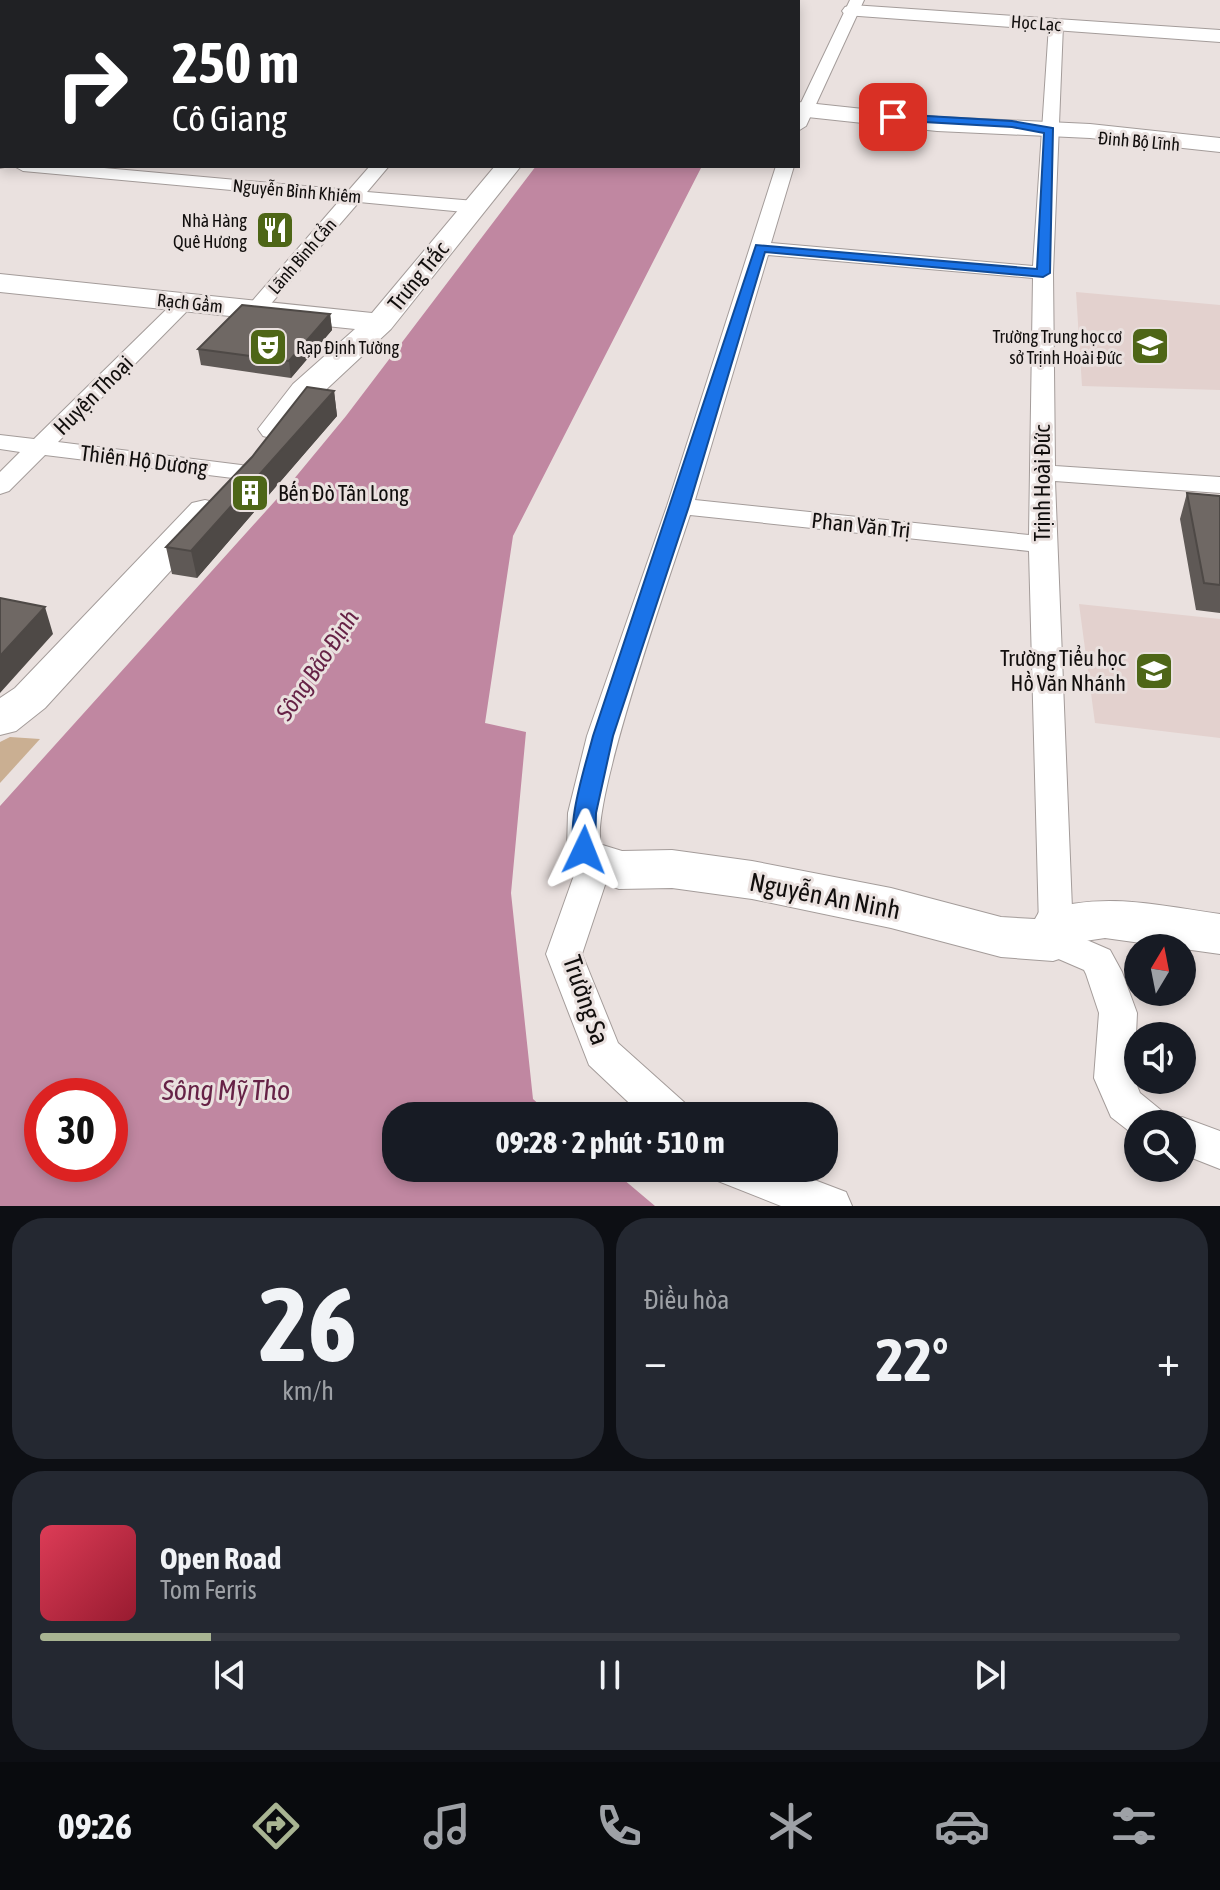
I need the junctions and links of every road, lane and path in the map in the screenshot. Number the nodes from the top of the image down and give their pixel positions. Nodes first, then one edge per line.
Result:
1 (855, 6) edge
2 (1056, 25) junction
3 (1220, 36) edge
4 (800, 115) edge
5 (1049, 130) junction
6 (1214, 144) edge
7 (45, 168) edge
8 (378, 168) edge
9 (506, 168) edge
10 (784, 168) edge
11 (354, 196) junction
12 (475, 207) junction
13 (760, 248) junction
14 (1043, 273) junction
15 (0, 283) edge
16 (184, 303) junction
17 (255, 310) junction
18 (380, 323) junction
19 (0, 442) edge
20 (40, 447) junction
21 (241, 472) junction
22 (1042, 473) junction
23 (1220, 485) edge
24 (0, 486) edge
25 (680, 506) junction
26 (1042, 544) junction
27 (15, 709) edge
28 (596, 861) junction
29 (1055, 933) junction
30 (1220, 934) edge
31 (656, 1102) edge
32 (1131, 1110) edge
33 (1196, 1141) edge
34 (1220, 1150) edge
35 (769, 1182) edge
36 (831, 1206) edge

1 - 2 street, Học Lạc
1 - 4 street
2 - 3 street, Học Lạc
2 - 5 street, Trịnh Hoài Đức
4 - 5 street, Đinh Bộ Lĩnh
5 - 6 street, Đinh Bộ Lĩnh
5 - 14 street, Trịnh Hoài Đức
7 - 11 street, Nguyễn Bỉnh Khiêm
8 - 11 street, Lãnh Binh Cẩn
9 - 12 street, Trưng Trắc
10 - 13 street
11 - 12 street, Nguyễn Bỉnh Khiêm
11 - 17 street, Lãnh Binh Cẩn
12 - 18 street, Trưng Trắc
13 - 14 street
13 - 25 street
14 - 22 street, Trịnh Hoài Đức
15 - 16 street, Rạch Gầm
16 - 17 street, Rạch Gầm
16 - 20 street, Huyện Thoại
17 - 18 street, Rạch Gầm
18 - 21 street, Trưng Trắc
19 - 20 street, Thiên Hộ Dương
20 - 21 street, Thiên Hộ Dương
20 - 24 street, Huyện Thoại
21 - 27 street, Trưng Trắc
22 - 23 street
22 - 26 street, Trịnh Hoài Đức
25 - 26 street, Phan Văn Trị
25 - 28 street
26 - 29 street, Trịnh Hoài Đức
28 - 29 street, Nguyễn An Ninh
28 - 31 street, Trường Sa
29 - 30 street, Nguyễn An Ninh
29 - 32 street
33 - 34 street
35 - 36 street

